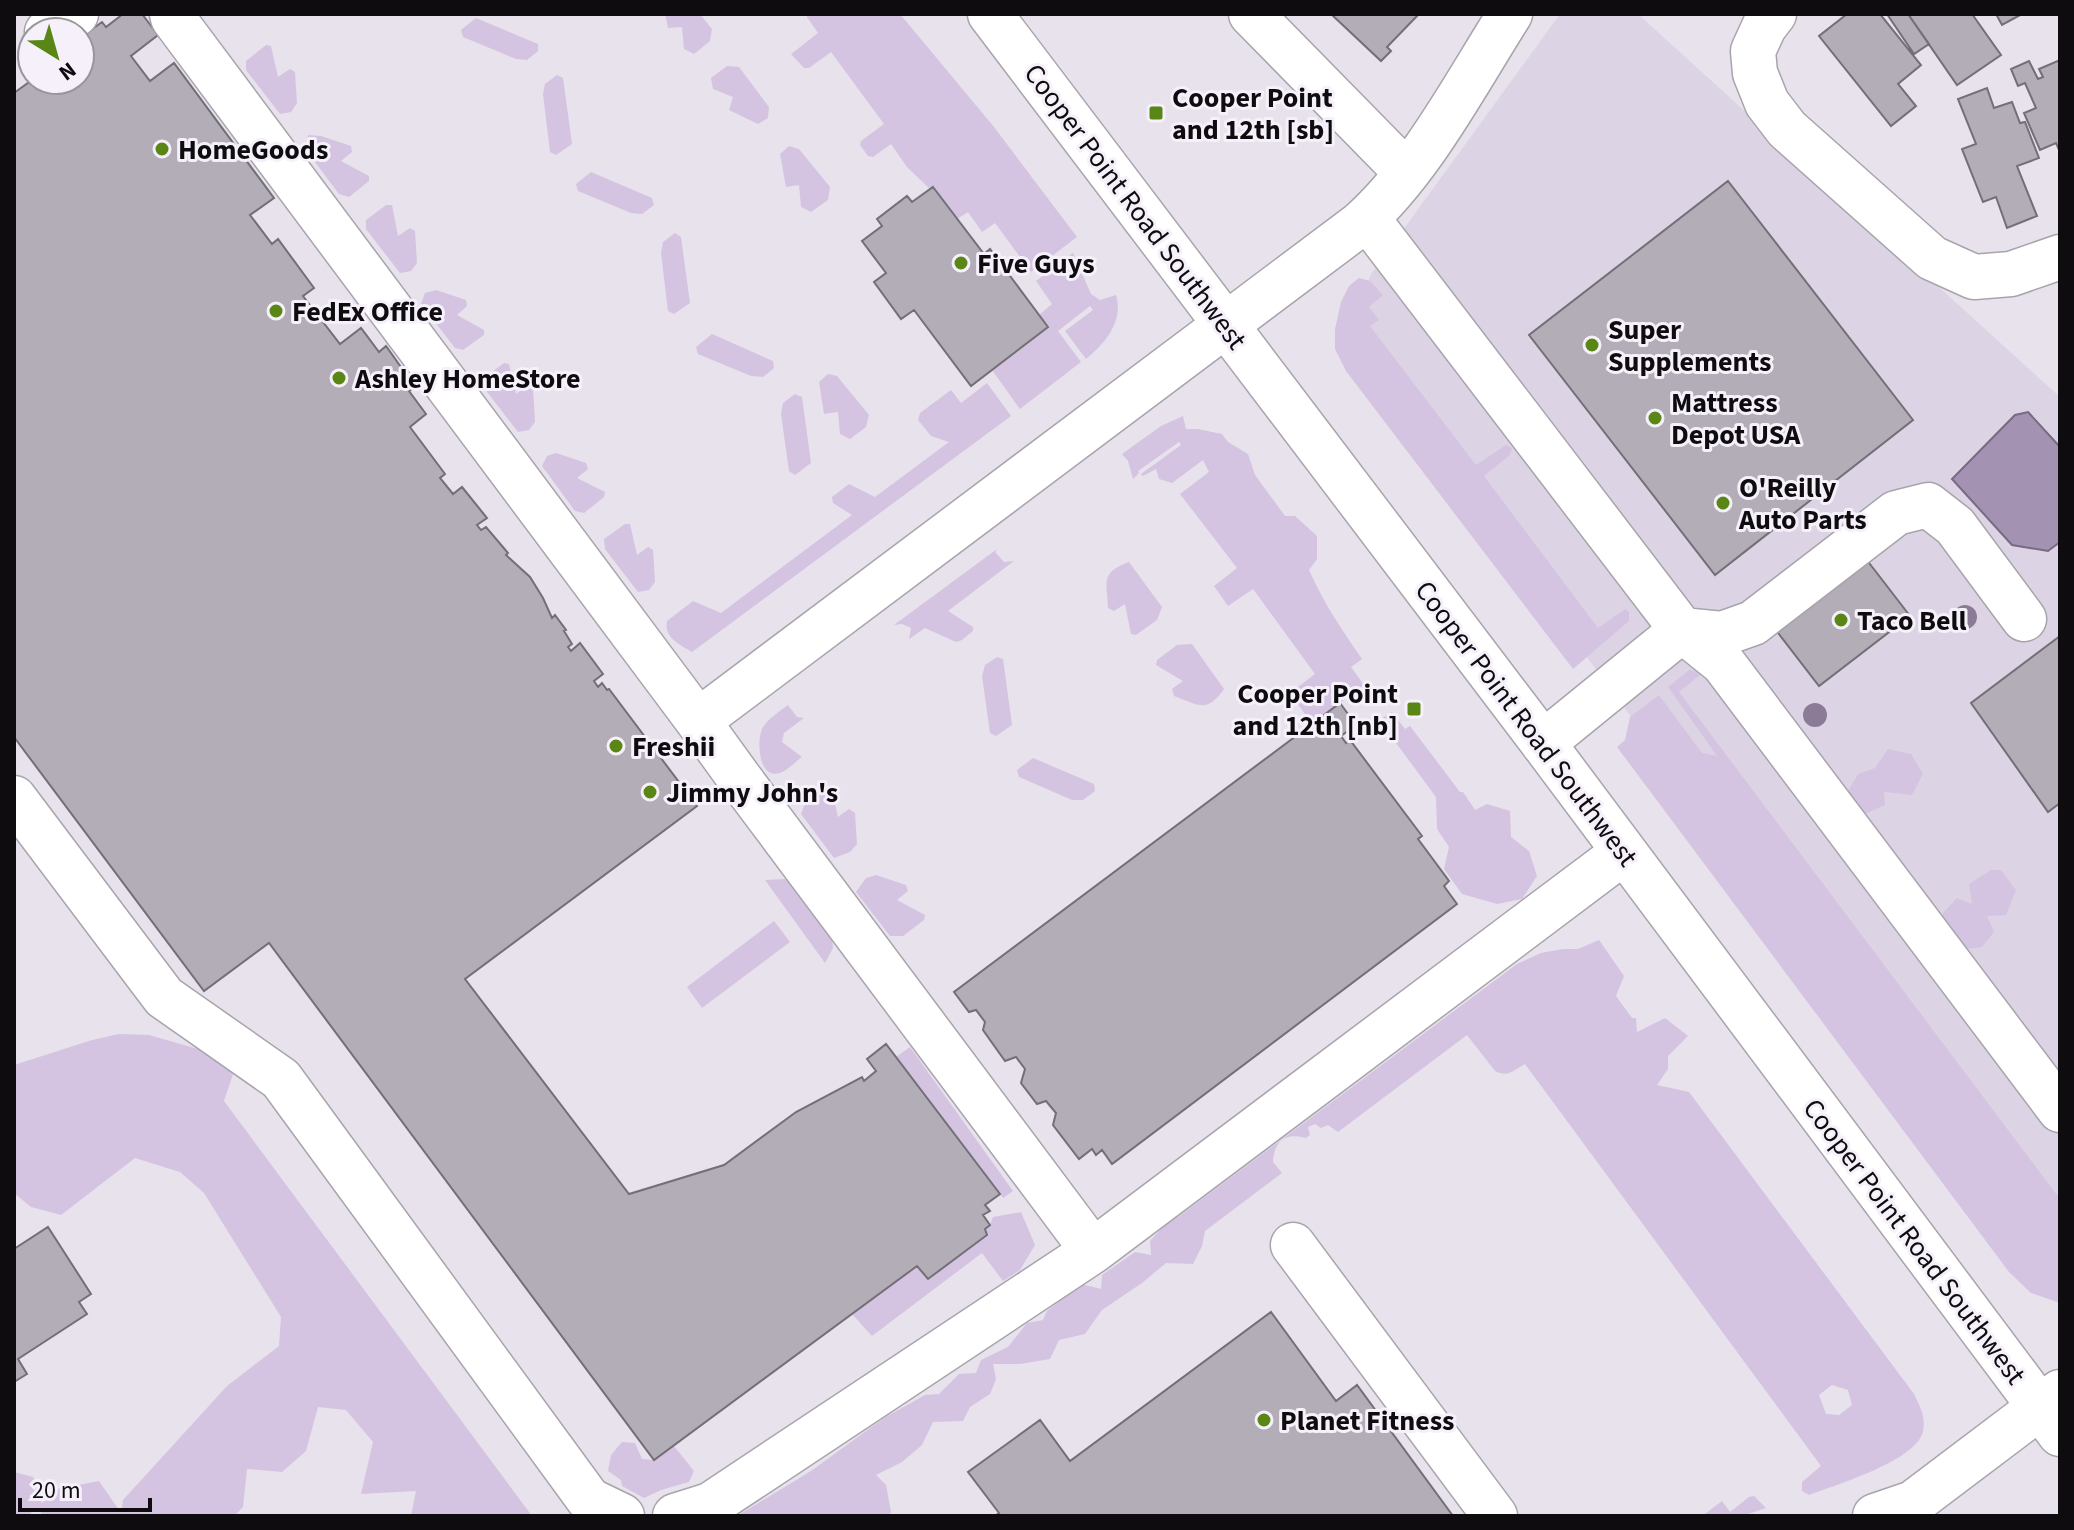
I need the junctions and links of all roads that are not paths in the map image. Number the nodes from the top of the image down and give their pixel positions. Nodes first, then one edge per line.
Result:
1 (172, 14) edge
2 (990, 14) edge
3 (1251, 14) edge
4 (1510, 14) edge
5 (1774, 14) edge
6 (1407, 173) junction
7 (1367, 218) junction
8 (2060, 257) edge
9 (1226, 324) junction
10 (2024, 619) dead end
11 (1682, 630) junction
12 (698, 721) junction
13 (1543, 743) junction
14 (14, 798) edge
15 (1624, 852) junction
16 (2060, 1110) edge
17 (1293, 1245) dead end
18 (1093, 1251) junction
19 (2053, 1411) edge
20 (622, 1516) edge
21 (675, 1516) edge
22 (1495, 1516) edge
23 (1875, 1516) edge

1 - 12 main road
2 - 9 main road, Cooper Point Road Southwest
3 - 6 main road
4 - 6 main road
5 - 8 main road
6 - 7 main road
7 - 9 main road
7 - 11 main road
9 - 12 main road
9 - 13 main road, Cooper Point Road Southwest
10 - 11 main road
11 - 13 main road
11 - 16 main road
12 - 18 main road
13 - 15 main road, Cooper Point Road Southwest
14 - 20 main road
15 - 18 main road
15 - 19 main road, Cooper Point Road Southwest
17 - 22 main road
18 - 21 main road
19 - 23 main road

